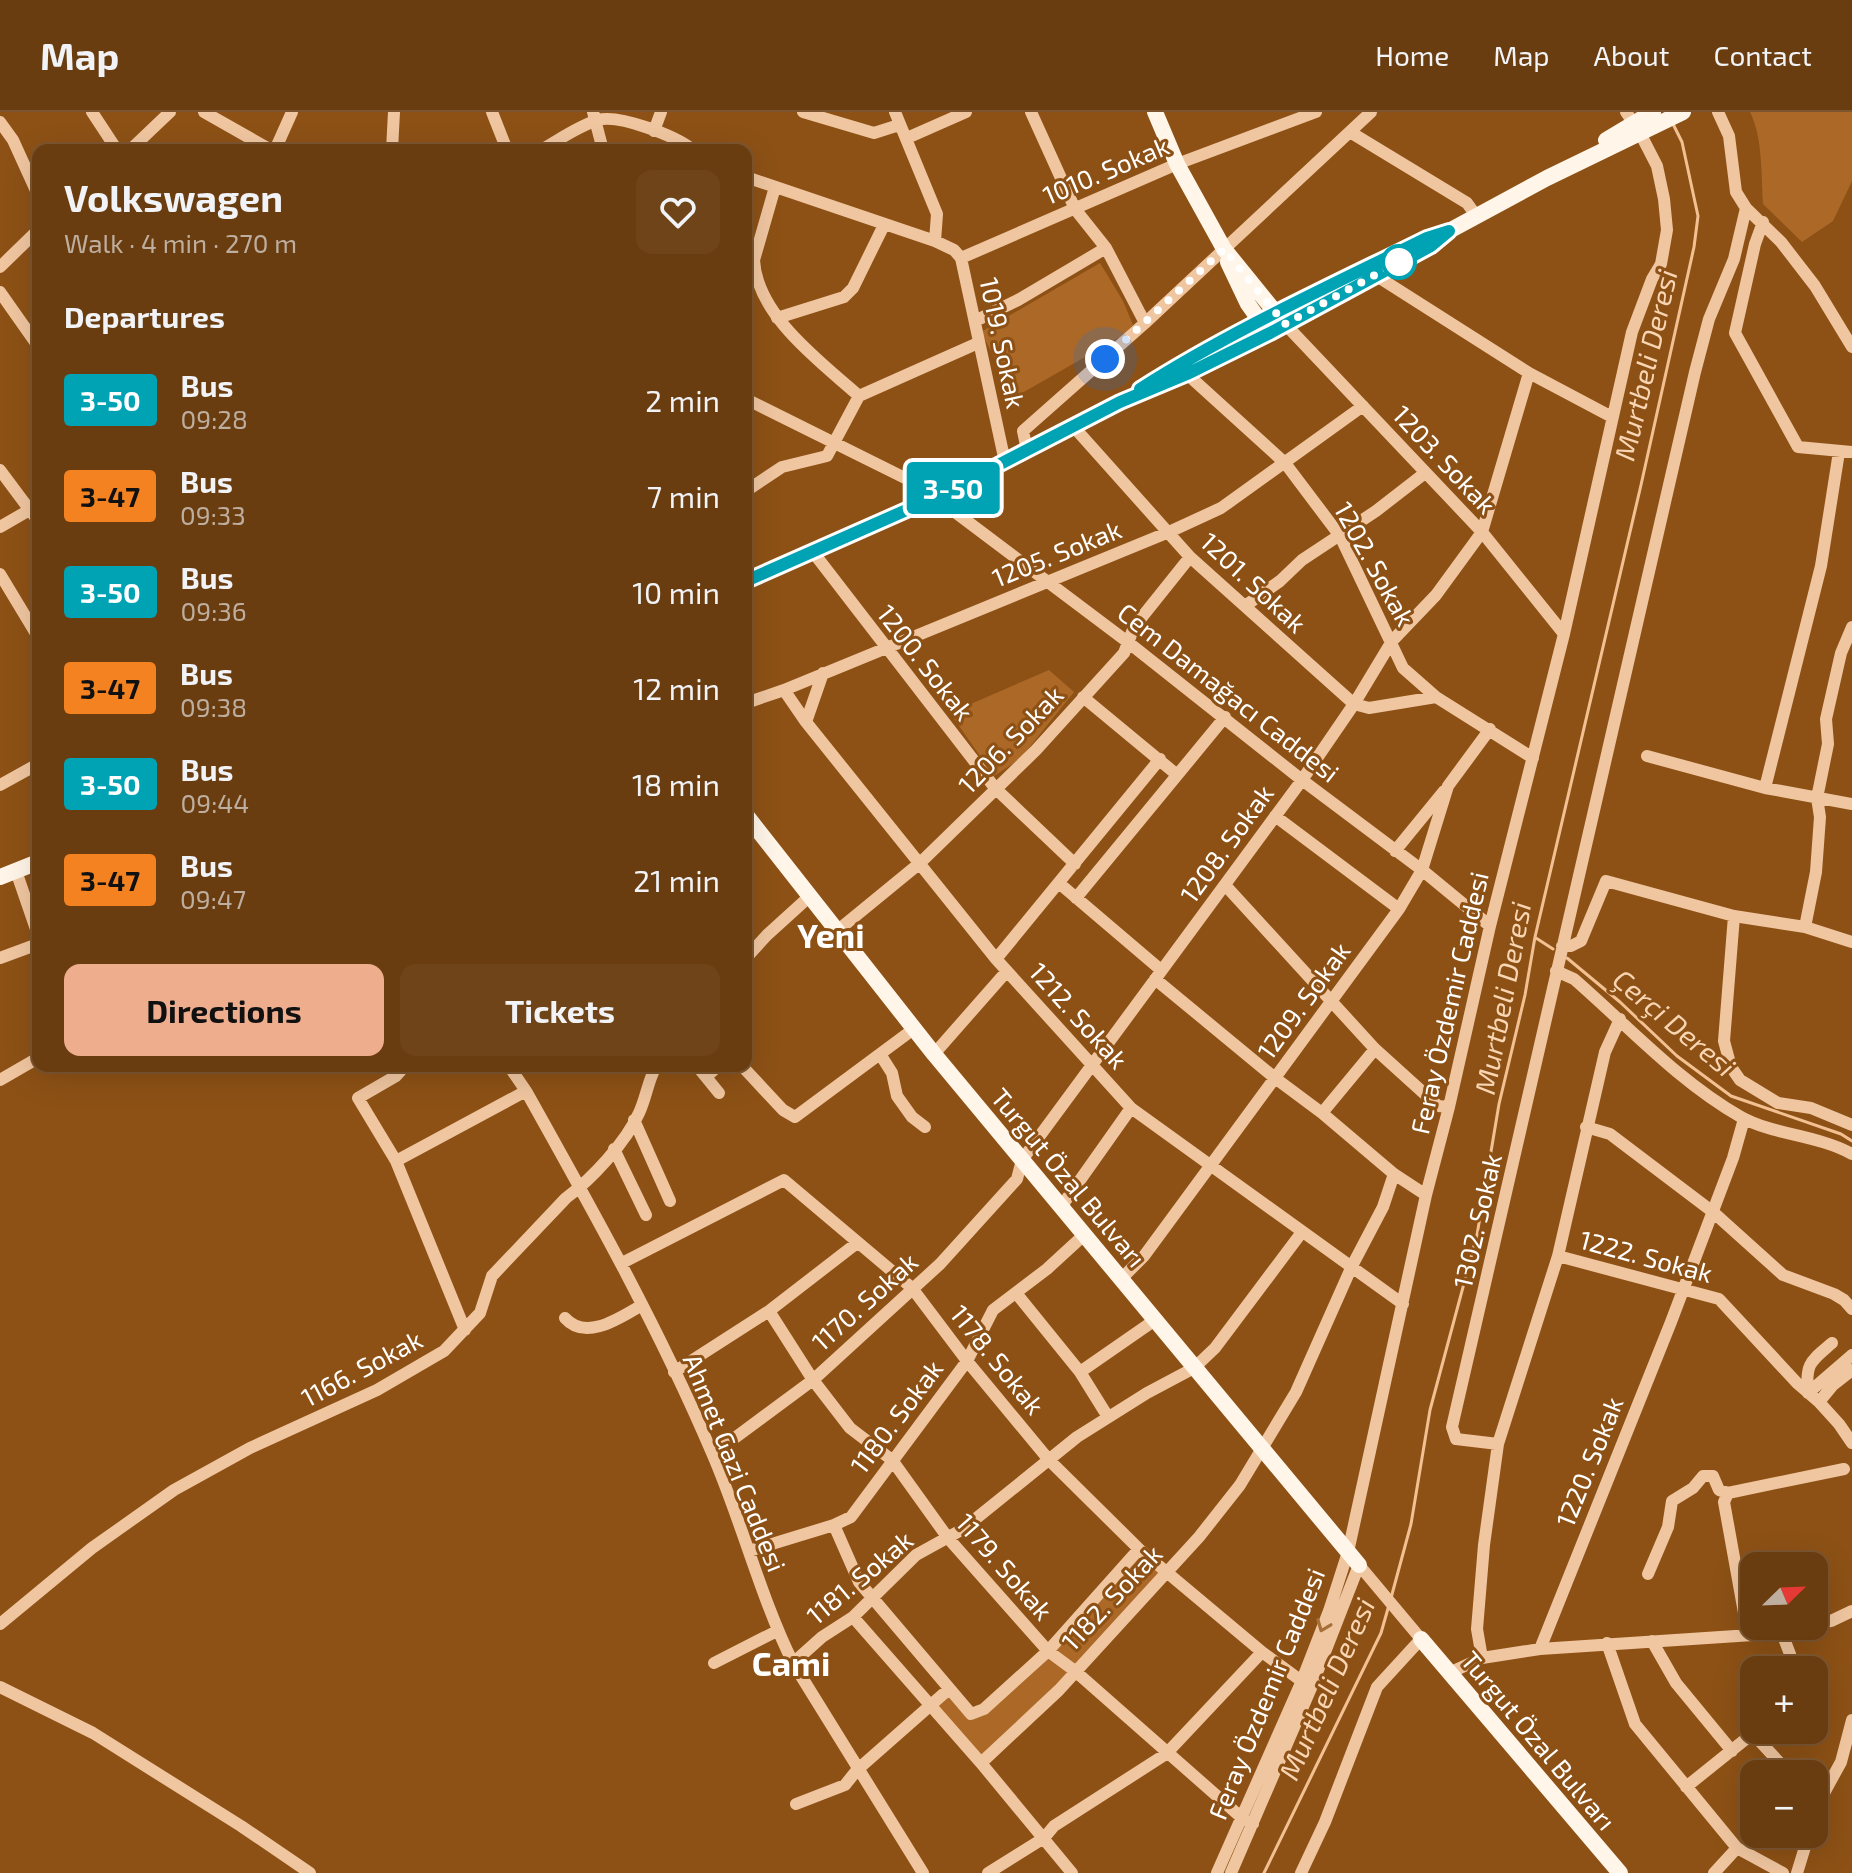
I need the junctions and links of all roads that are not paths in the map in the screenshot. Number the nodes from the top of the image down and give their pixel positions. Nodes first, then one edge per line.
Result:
1 (92, 112) edge
2 (170, 112) edge
3 (204, 112) edge
4 (292, 112) edge
5 (394, 112) edge
6 (492, 112) edge
7 (661, 112) edge
8 (803, 112) edge
9 (895, 112) edge
10 (966, 112) edge
11 (1031, 112) edge
12 (1155, 112) edge
13 (1316, 112) edge
14 (1371, 112) edge
15 (1683, 112) edge
16 (1718, 112) edge
17 (591, 115) edge
18 (1640, 121) edge
19 (0, 122) edge
20 (899, 125) junction
21 (654, 131) junction
22 (1350, 132) junction
23 (907, 138) junction
24 (13, 140) junction
25 (113, 144) edge
26 (136, 144) edge
27 (262, 144) edge
28 (276, 144) edge
29 (392, 144) edge
30 (505, 144) edge
31 (550, 144) edge
32 (601, 144) edge
33 (681, 144) edge
34 (0, 149) edge
35 (1177, 164) junction
36 (752, 179) edge
37 (32, 182) edge
38 (775, 187) junction
39 (1746, 208) junction
40 (1075, 209) junction
41 (1477, 217) junction
42 (1763, 222) junction
43 (884, 225) junction
44 (1449, 231) junction
45 (32, 236) edge
46 (935, 241) junction
47 (1106, 248) junction
48 (1224, 249) junction
49 (961, 258) junction
50 (752, 266) edge
51 (0, 267) edge
52 (1375, 275) junction
53 (752, 276) edge
54 (0, 292) edge
55 (777, 318) junction
56 (975, 321) junction
57 (1145, 323) junction
58 (1272, 323) junction
59 (32, 337) edge
60 (978, 343) junction
61 (1852, 347) edge
62 (1529, 373) junction
63 (1187, 374) junction
64 (859, 396) junction
65 (752, 402) edge
66 (1120, 402) junction
67 (1363, 406) junction
68 (1612, 417) junction
69 (1073, 426) junction
70 (835, 441) junction
71 (1027, 450) junction
72 (1846, 452) edge
73 (1005, 462) junction
74 (1285, 463) junction
75 (0, 470) edge
76 (1425, 473) junction
77 (752, 487) edge
78 (936, 497) junction
79 (32, 507) edge
80 (32, 509) edge
81 (0, 527) edge
82 (1169, 532) junction
83 (1482, 532) junction
84 (1340, 536) junction
85 (813, 552) junction
86 (1190, 557) junction
87 (0, 574) edge
88 (752, 578) edge
89 (1048, 582) junction
90 (1245, 606) junction
91 (32, 627) edge
92 (1852, 627) edge
93 (1564, 634) junction
94 (1392, 641) junction
95 (1129, 643) junction
96 (885, 647) junction
97 (823, 673) junction
98 (784, 690) junction
99 (1083, 697) junction
100 (1436, 697) junction
101 (752, 701) edge
102 (1354, 704) junction
103 (1225, 717) junction
104 (806, 722) junction
105 (1490, 729) junction
106 (1647, 756) dead end
107 (1533, 758) junction
108 (1160, 759) junction
109 (32, 767) edge
110 (1176, 774) junction
111 (1302, 780) junction
112 (0, 785) edge
113 (1448, 786) junction
114 (995, 788) junction
115 (1765, 788) junction
116 (1817, 798) junction
117 (1852, 804) edge
118 (1275, 816) junction
119 (752, 823) edge
120 (1395, 851) junction
121 (920, 863) junction
122 (32, 864) edge
123 (1075, 864) junction
124 (1422, 870) junction
125 (8, 874) edge
126 (1060, 884) junction
127 (1225, 885) junction
128 (810, 896) junction
129 (1076, 898) junction
130 (1399, 909) junction
131 (1734, 916) junction
132 (32, 923) edge
133 (1490, 926) junction
134 (1805, 927) junction
135 (837, 931) junction
136 (1852, 942) edge
137 (32, 946) edge
138 (1562, 946) junction
139 (752, 951) edge
140 (0, 958) edge
141 (996, 959) junction
142 (1007, 971) junction
143 (1556, 971) junction
144 (1158, 975) junction
145 (1331, 1000) junction
146 (1620, 1019) junction
147 (915, 1028) junction
148 (1375, 1049) junction
149 (880, 1054) junction
150 (934, 1054) junction
151 (32, 1061) edge
152 (1093, 1066) junction
153 (393, 1072) edge
154 (513, 1072) edge
155 (654, 1072) edge
156 (702, 1072) edge
157 (711, 1072) edge
158 (748, 1072) edge
159 (706, 1077) junction
160 (1275, 1078) junction
161 (0, 1080) edge
162 (526, 1091) junction
163 (719, 1093) dead end
164 (1449, 1107) junction
165 (1131, 1108) junction
166 (1322, 1113) junction
167 (1744, 1119) junction
168 (634, 1120) junction
169 (1852, 1125) edge
170 (925, 1127) dead end
171 (1586, 1127) junction
172 (614, 1149) junction
173 (1852, 1154) edge
174 (1022, 1160) junction
175 (396, 1161) junction
176 (1211, 1165) junction
177 (1394, 1174) junction
178 (580, 1188) junction
179 (1426, 1195) junction
180 (670, 1201) dead end
181 (1061, 1207) junction
182 (1713, 1212) junction
183 (646, 1215) dead end
184 (1302, 1232) junction
185 (1084, 1235) junction
186 (857, 1243) junction
187 (1558, 1256) junction
188 (622, 1263) junction
189 (1352, 1266) junction
190 (1121, 1279) junction
191 (912, 1288) junction
192 (1681, 1291) junction
193 (1016, 1293) junction
194 (1403, 1304) junction
195 (642, 1305) junction
196 (1852, 1309) edge
197 (769, 1311) junction
198 (565, 1318) dead end
199 (1155, 1320) junction
200 (465, 1330) junction
201 (1832, 1343) dead end
202 (1852, 1355) edge
203 (967, 1361) junction
204 (1194, 1368) junction
205 (1852, 1370) edge
206 (674, 1372) junction
207 (1080, 1372) junction
208 (813, 1380) junction
209 (1808, 1393) junction
210 (1819, 1402) junction
211 (1108, 1417) junction
212 (1852, 1443) edge
213 (1498, 1444) junction
214 (1263, 1451) junction
215 (713, 1454) junction
216 (892, 1460) junction
217 (1049, 1460) junction
218 (1844, 1469) dead end
219 (1728, 1493) junction
220 (834, 1525) junction
221 (948, 1538) junction
222 (1139, 1549) junction
223 (749, 1551) junction
224 (1348, 1552) junction
225 (1359, 1565) junction
226 (1166, 1573) junction
227 (1648, 1574) dead end
228 (1740, 1591) edge
229 (873, 1597) junction
230 (1852, 1611) edge
231 (853, 1617) junction
232 (1828, 1622) edge
233 (0, 1624) edge
234 (777, 1631) junction
235 (1740, 1636) edge
236 (1421, 1639) junction
237 (1652, 1641) junction
238 (1607, 1643) junction
239 (1540, 1649) junction
240 (1048, 1651) junction
241 (1262, 1652) junction
242 (1482, 1658) junction
243 (714, 1663) dead end
244 (793, 1663) junction
245 (1075, 1671) junction
246 (1449, 1673) junction
247 (1306, 1686) junction
248 (0, 1687) edge
249 (949, 1689) junction
250 (929, 1705) junction
251 (1852, 1720) edge
252 (1740, 1744) edge
253 (1765, 1744) edge
254 (1732, 1751) junction
255 (1166, 1754) junction
256 (1778, 1760) edge
257 (981, 1763) junction
258 (1847, 1764) edge
259 (857, 1770) junction
260 (1686, 1787) junction
261 (1828, 1790) edge
262 (796, 1804) dead end
263 (1247, 1821) junction
264 (1044, 1838) junction
265 (1737, 1848) junction
266 (1805, 1848) edge
267 (310, 1873) edge
268 (923, 1873) edge
269 (988, 1873) edge
270 (1072, 1873) edge
271 (1217, 1873) edge
272 (1231, 1873) edge
273 (1301, 1873) edge
274 (1620, 1873) edge
275 (1714, 1873) edge
276 (1783, 1873) edge
277 (1797, 1873) edge

1 - 25 street
2 - 26 street
3 - 27 street
4 - 28 street
5 - 29 street
6 - 30 street
7 - 21 street
8 - 20 street
9 - 20 street
10 - 23 street
11 - 40 street
12 - 35 main road
13 - 35 street, 1010. Sokak
14 - 22 street
15 - 18 main road
16 - 39 street
17 - 21 street
17 - 31 street
17 - 32 street
18 - 41 main road
18 - 68 street, Feray Özdemir Caddesi
19 - 24 street
20 - 23 street
21 - 33 street
22 - 41 street
22 - 48 street
23 - 46 street
24 - 34 street
24 - 37 street
35 - 40 street, 1010. Sokak
35 - 48 main road
36 - 38 street
38 - 43 street
38 - 50 street
39 - 42 street
39 - 138 street
40 - 47 street
40 - 49 street, 1010. Sokak
41 - 44 main road
42 - 61 street
42 - 72 street
43 - 46 street
43 - 55 street
44 - 52 main road
44 - 58 main road
45 - 51 street
46 - 49 street, 1019. Sokak
47 - 56 street
47 - 57 street
48 - 57 street
48 - 58 main road
49 - 56 street, 1019. Sokak
52 - 58 main road
52 - 62 street
53 - 55 street
54 - 59 street
55 - 64 street
56 - 60 street, 1019. Sokak
57 - 71 street
58 - 63 main road
58 - 66 main road
58 - 67 street, 1203. Sokak
60 - 64 street
60 - 73 street, 1019. Sokak
62 - 68 street
62 - 83 street, 1208. Sokak
63 - 66 main road
63 - 74 street, 1202. Sokak
64 - 70 street
65 - 70 street, Cem Damağacı Caddesi
66 - 69 main road
67 - 74 street, 1205. Sokak
67 - 76 street, 1203. Sokak
68 - 93 street, Feray Özdemir Caddesi
69 - 71 main road
69 - 82 street, 1201. Sokak
70 - 77 street
70 - 78 street, Cem Damağacı Caddesi
71 - 73 main road
72 - 115 street
73 - 78 main road
74 - 82 street, 1205. Sokak
74 - 84 street, 1202. Sokak
75 - 79 street
76 - 83 street, 1203. Sokak
76 - 84 street
78 - 85 main road
78 - 89 street, Cem Damağacı Caddesi
80 - 81 street
82 - 86 street, 1201. Sokak
82 - 89 street, 1205. Sokak
83 - 93 street, 1203. Sokak
83 - 94 street, 1208. Sokak
84 - 90 street
84 - 94 street, 1202. Sokak
85 - 88 main road
85 - 96 street, 1200. Sokak
86 - 90 street, 1201. Sokak
86 - 95 street, 1206. Sokak
87 - 91 street
89 - 95 street, Cem Damağacı Caddesi
89 - 96 street, 1205. Sokak
90 - 102 street, 1201. Sokak
92 - 116 street
93 - 107 street, Feray Özdemir Caddesi
94 - 100 street, 1202. Sokak
94 - 102 street, 1208. Sokak
95 - 99 street, 1206. Sokak
95 - 103 street, Cem Damağacı Caddesi
96 - 97 street, 1205. Sokak
96 - 114 street, 1200. Sokak
97 - 98 street, 1205. Sokak
97 - 104 street
98 - 101 street, 1205. Sokak
98 - 104 street, 1212. Sokak
99 - 108 street
99 - 114 street, 1206. Sokak
100 - 102 street
100 - 105 street, 1202. Sokak
102 - 111 street, 1208. Sokak
103 - 110 street
103 - 111 street, Cem Damağacı Caddesi
104 - 121 street, 1212. Sokak
105 - 107 street, 1202. Sokak
105 - 113 street, 1209. Sokak
106 - 115 street
107 - 133 street, Feray Özdemir Caddesi
108 - 110 street
108 - 123 street
109 - 112 street
110 - 129 street
111 - 118 street, 1208. Sokak
111 - 120 street, Cem Damağacı Caddesi
113 - 120 street
113 - 124 street, 1209. Sokak
114 - 121 street, 1206. Sokak
114 - 123 street, 1200. Sokak
115 - 116 street
116 - 117 street
116 - 134 street
118 - 127 street, 1208. Sokak
118 - 130 street
119 - 128 main road, Turgut Özal Bulvarı
120 - 124 street, Cem Damağacı Caddesi
121 - 135 street, 1206. Sokak
121 - 141 street, 1212. Sokak
122 - 125 main road
123 - 126 street
124 - 130 street, 1209. Sokak
124 - 133 street, Cem Damağacı Caddesi
125 - 132 street
126 - 129 street
126 - 141 street
127 - 144 street, 1208. Sokak
127 - 145 street
128 - 135 main road, Turgut Özal Bulvarı
128 - 139 street
129 - 144 street
130 - 145 street, 1209. Sokak
131 - 134 street
131 - 138 street
131 - 169 street
133 - 164 street, Feray Özdemir Caddesi
134 - 136 street
135 - 147 main road, Turgut Özal Bulvarı
137 - 140 street
138 - 143 street
141 - 142 street, 1212. Sokak
142 - 150 street
142 - 152 street, 1212. Sokak
143 - 146 street
143 - 213 street, 1302. Sokak
144 - 152 street, 1208. Sokak
144 - 160 street
145 - 148 street
145 - 160 street, 1209. Sokak
146 - 167 street
146 - 171 street
147 - 149 street
147 - 150 main road, Turgut Özal Bulvarı
148 - 164 street
148 - 166 street
149 - 158 street
149 - 170 street
150 - 174 main road, Turgut Özal Bulvarı
151 - 161 street
152 - 165 street, 1212. Sokak
152 - 174 street, 1208. Sokak
153 - 175 street
154 - 162 street, Ahmet Gazi Caddesi
155 - 168 street, 1166. Sokak
156 - 159 street
157 - 159 street
159 - 163 street
160 - 166 street
160 - 176 street, 1209. Sokak
162 - 175 street
162 - 178 street, Ahmet Gazi Caddesi
164 - 179 street, Feray Özdemir Caddesi
165 - 176 street, 1212. Sokak
165 - 181 street
166 - 177 street
167 - 173 street
167 - 182 street, 1220. Sokak
168 - 172 street, 1166. Sokak
168 - 180 street
171 - 182 street
171 - 187 street
172 - 178 street, 1166. Sokak
172 - 183 street
174 - 181 main road, Turgut Özal Bulvarı
174 - 191 street, 1170. Sokak
175 - 200 street
176 - 184 street, 1212. Sokak
176 - 190 street, 1209. Sokak
177 - 179 street
177 - 189 street, 1182. Sokak
178 - 188 street, Ahmet Gazi Caddesi
178 - 200 street, 1166. Sokak
179 - 194 street, Feray Özdemir Caddesi
181 - 185 main road, Turgut Özal Bulvarı
182 - 192 street, 1220. Sokak
182 - 196 street
184 - 189 street, 1212. Sokak
184 - 204 street, 1181. Sokak
185 - 190 main road, Turgut Özal Bulvarı
185 - 193 street, 1180. Sokak
186 - 188 street, 1178. Sokak
186 - 191 street, 1178. Sokak
186 - 197 street
187 - 192 street, 1222. Sokak
187 - 213 street
188 - 195 street, Ahmet Gazi Caddesi
189 - 194 street, 1212. Sokak
189 - 214 street, 1182. Sokak
190 - 199 main road, Turgut Özal Bulvarı
191 - 203 street, 1178. Sokak
191 - 208 street, 1170. Sokak
192 - 209 street, 1222. Sokak
192 - 239 street, 1220. Sokak
193 - 203 street, 1180. Sokak
193 - 207 street
194 - 224 street, Feray Özdemir Caddesi
195 - 198 street
195 - 206 street, Ahmet Gazi Caddesi
197 - 206 street
197 - 208 street, 1179. Sokak
199 - 204 main road, Turgut Özal Bulvarı
199 - 207 street
200 - 233 street, 1166. Sokak
201 - 209 street
202 - 209 street
203 - 216 street, 1180. Sokak
203 - 217 street, 1178. Sokak
204 - 211 street, 1181. Sokak
204 - 214 main road, Turgut Özal Bulvarı
205 - 210 street
206 - 215 street, Ahmet Gazi Caddesi
207 - 211 street
208 - 215 street, 1170. Sokak
208 - 216 street, 1179. Sokak
209 - 210 street, 1222. Sokak
210 - 212 street, 1222. Sokak
211 - 217 street, 1181. Sokak
213 - 242 street
214 - 224 main road, Turgut Özal Bulvarı
214 - 226 street, 1182. Sokak
215 - 223 street, Ahmet Gazi Caddesi
216 - 220 street, 1180. Sokak
216 - 221 street, 1179. Sokak
217 - 221 street, 1181. Sokak
217 - 222 street, 1178. Sokak
218 - 219 street
219 - 227 street
219 - 228 street
220 - 223 street, 1180. Sokak
220 - 229 street
221 - 229 street, 1181. Sokak
221 - 240 street, 1179. Sokak
222 - 226 street, 1178. Sokak
222 - 240 street
223 - 234 street, Ahmet Gazi Caddesi
224 - 225 main road, Turgut Özal Bulvarı
224 -> 247 street, Feray Özdemir Caddesi
225 - 236 street
225 - 247 street
226 - 241 street, 1178. Sokak
226 - 245 street, 1182. Sokak
229 - 231 street, 1181. Sokak
229 - 249 street
230 - 232 street
231 - 244 street, 1181. Sokak
231 - 250 street
234 - 243 street
234 - 244 street, Ahmet Gazi Caddesi
235 - 237 street
236 - 246 main road, Turgut Özal Bulvarı
236 - 273 street
237 - 238 street
237 - 254 street
238 - 239 street
238 - 260 street
239 - 242 street
240 - 245 street, 1179. Sokak
240 - 249 street
241 - 247 street, 1178. Sokak
241 - 255 street
242 - 246 street
244 - 259 street, Ahmet Gazi Caddesi
245 - 255 street, 1179. Sokak
245 - 257 street, 1182. Sokak
246 - 274 main road, Turgut Özal Bulvarı
247 - 263 street, Feray Özdemir Caddesi
248 - 267 street
249 - 250 street
250 - 257 street
250 - 259 street
251 - 258 street
252 - 254 street
253 - 256 street
254 - 260 street
255 - 263 street, 1179. Sokak
255 - 264 street
257 - 264 street
258 - 261 street
259 - 262 street
259 - 268 street, Ahmet Gazi Caddesi
260 - 265 street
263 - 271 street, Feray Özdemir Caddesi
263 - 272 street
264 - 269 street
264 - 270 street
265 - 275 street
265 - 276 street
266 - 277 street

